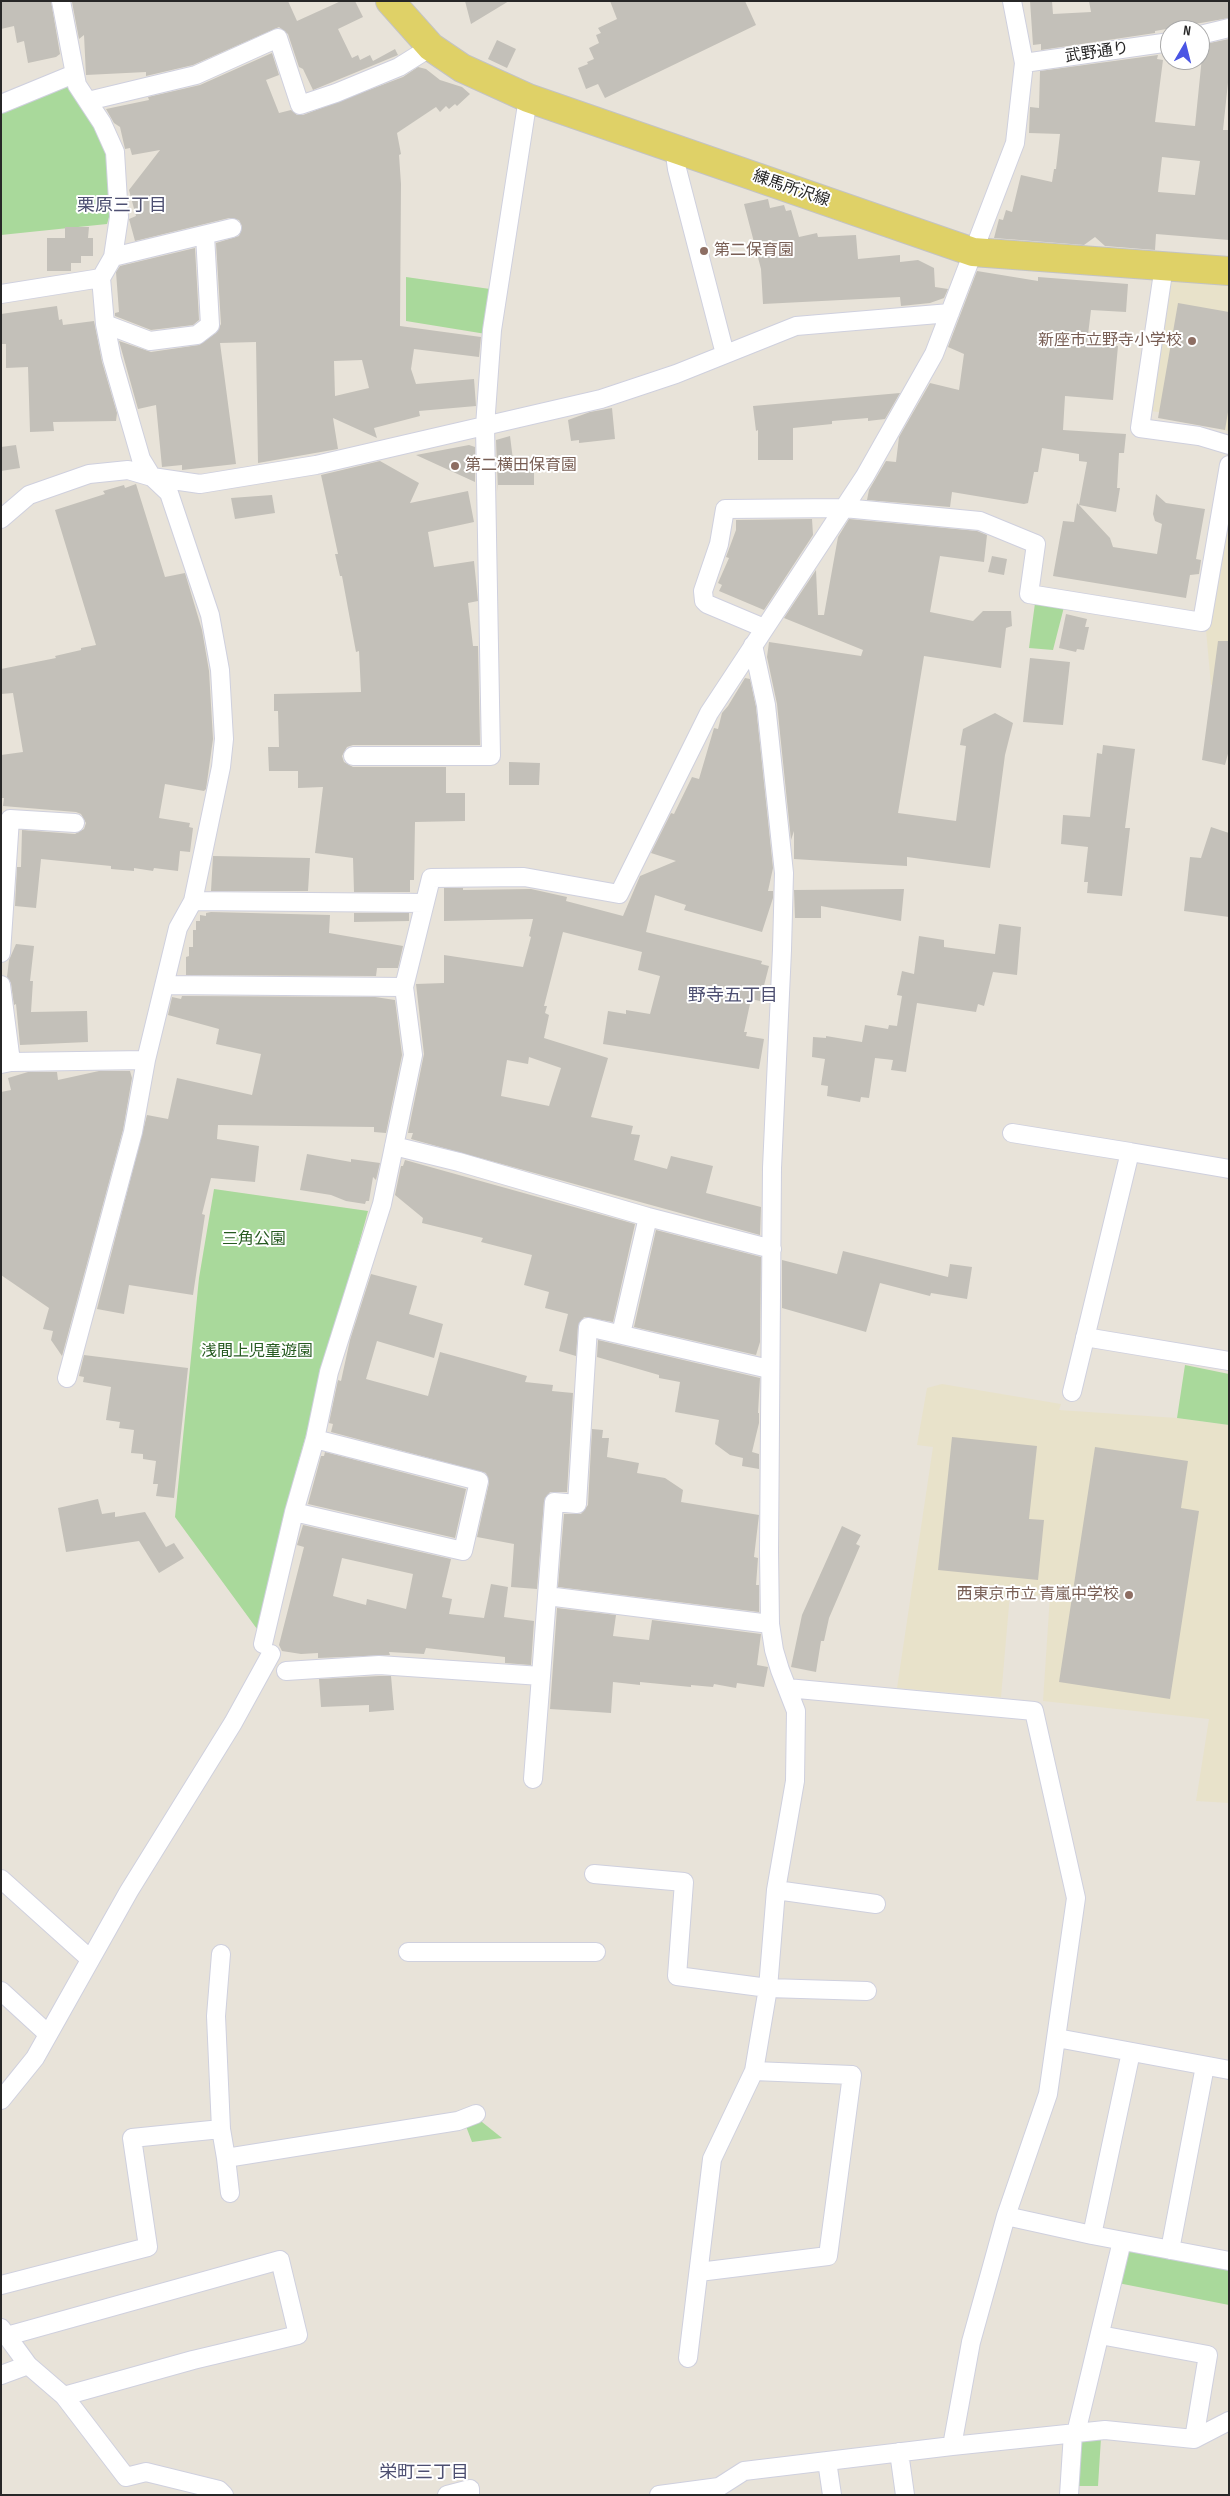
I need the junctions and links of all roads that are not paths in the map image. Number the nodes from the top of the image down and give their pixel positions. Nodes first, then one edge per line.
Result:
1 (61, 1) edge
2 (390, 1) edge
3 (1012, 1) edge
4 (1229, 28) edge
5 (1210, 33) edge
6 (1160, 43) edge
7 (432, 47) junction
8 (1024, 63) junction
9 (74, 74) junction
10 (528, 98) junction
11 (88, 102) junction
12 (1, 104) edge
13 (674, 148) junction
14 (232, 228) dead end
15 (205, 234) junction
16 (973, 252) junction
17 (113, 256) junction
18 (1164, 266) junction
19 (1229, 271) edge
20 (101, 278) junction
21 (1, 294) edge
22 (950, 313) junction
23 (105, 324) junction
24 (725, 354) junction
25 (485, 426) junction
26 (1229, 445) edge
27 (1229, 465) edge
28 (152, 477) junction
29 (844, 508) junction
30 (1, 519) edge
31 (764, 628) junction
32 (753, 645) junction
33 (353, 756) dead end
34 (76, 823) dead end
35 (193, 900) junction
36 (425, 904) junction
37 (1, 953) edge
38 (1, 985) edge
39 (164, 985) junction
40 (404, 987) junction
41 (146, 1060) junction
42 (6, 1063) edge
43 (1012, 1133) dead end
44 (394, 1146) junction
45 (1130, 1152) junction
46 (1229, 1170) edge
47 (648, 1217) junction
48 (772, 1249) junction
49 (621, 1334) junction
50 (1085, 1337) junction
51 (1229, 1361) edge
52 (769, 1369) junction
53 (67, 1378) dead end
54 (1072, 1392) dead end
55 (315, 1439) junction
56 (294, 1512) junction
57 (547, 1596) junction
58 (770, 1624) junction
59 (286, 1671) dead end
60 (541, 1676) junction
61 (788, 1688) junction
62 (533, 1779) dead end
63 (594, 1874) dead end
64 (1, 1879) edge
65 (776, 1890) junction
66 (876, 1904) dead end
67 (408, 1952) dead end
68 (596, 1952) dead end
69 (221, 1954) dead end
70 (90, 1960) junction
71 (768, 1988) junction
72 (1, 1991) edge
73 (867, 1991) dead end
74 (48, 2034) junction
75 (1056, 2038) junction
76 (1132, 2052) junction
77 (1205, 2066) junction
78 (1229, 2070) edge
79 (754, 2071) junction
80 (1, 2100) edge
81 (476, 2114) dead end
82 (221, 2130) junction
83 (226, 2158) junction
84 (230, 2193) dead end
85 (1006, 2216) junction
86 (1092, 2235) junction
87 (1122, 2241) junction
88 (1170, 2250) junction
89 (1229, 2261) edge
90 (699, 2272) junction
91 (1, 2284) edge
92 (4, 2332) edge
93 (1100, 2335) junction
94 (688, 2358) dead end
95 (28, 2365) junction
96 (1, 2375) edge
97 (64, 2396) junction
98 (1229, 2422) edge
99 (1074, 2433) junction
100 (1194, 2439) junction
101 (952, 2446) junction
102 (899, 2452) junction
103 (827, 2461) junction
104 (224, 2495) edge
105 (447, 2495) edge
106 (470, 2495) edge
107 (659, 2495) edge
108 (832, 2495) edge
109 (905, 2495) edge
110 (1070, 2495) edge

1 - 9 street
2 - 7 main road, 練馬所沢線
3 - 8 street
4 - 5 street
6 - 8 street, 武野通り
7 - 10 main road, 練馬所沢線
7 - 11 street
8 - 16 street
9 - 11 street
9 - 12 street
10 - 13 main road, 練馬所沢線
10 - 25 street
11 - 17 street
13 - 16 main road, 練馬所沢線
13 - 24 street
14 - 15 street
15 - 17 street
15 - 23 street
16 - 18 main road, 練馬所沢線
16 - 22 street
17 - 20 street
18 - 19 main road, 練馬所沢線
18 - 26 street
20 - 21 street
20 - 23 street
22 - 24 street
22 - 29 street
23 - 28 street
24 - 25 street
25 - 28 street
25 - 33 street
27 - 29 street
28 - 30 street
28 - 35 street
29 - 31 street
29 - 31 street
31 - 32 street
32 - 36 street
32 - 48 street
34 - 37 street
35 - 36 street
35 - 39 street
36 - 40 street
38 - 42 street
39 - 40 street
39 - 41 street
40 - 44 street
41 - 42 street
41 - 53 street
43 - 45 street
44 - 47 street
44 - 55 street
45 - 46 street
45 - 50 street
47 - 48 street
47 - 49 street
48 - 52 street
49 - 52 street
49 - 57 street
50 - 51 street
50 - 54 street
52 - 58 street
55 - 56 street
55 - 56 street
56 - 70 street
57 - 58 street
57 - 60 street
58 - 61 street
59 - 60 street
60 - 62 street
61 - 65 street
61 - 75 street
63 - 71 street
64 - 70 street
65 - 66 street
65 - 71 street
67 - 68 street
69 - 82 street
70 - 74 street
71 - 73 street
71 - 79 street
72 - 74 street
74 - 80 street
75 - 76 street
75 - 85 street
76 - 77 street
76 - 86 street
77 - 78 street
77 - 88 street
79 - 90 street
79 - 90 street
81 - 83 street
82 - 83 street
82 - 91 street
83 - 84 street
85 - 86 street
85 - 101 street
86 - 87 street
87 - 88 street
87 - 93 street
88 - 89 street
90 - 94 street
92 - 95 street
92 - 97 street
93 - 99 street
93 - 100 street
95 - 96 street
95 - 97 street
97 - 104 street
98 - 100 street
99 - 100 street
99 - 101 street
99 - 110 street
101 - 102 street
102 - 103 street
102 - 109 street
103 - 107 street
103 - 108 street
105 - 106 street

